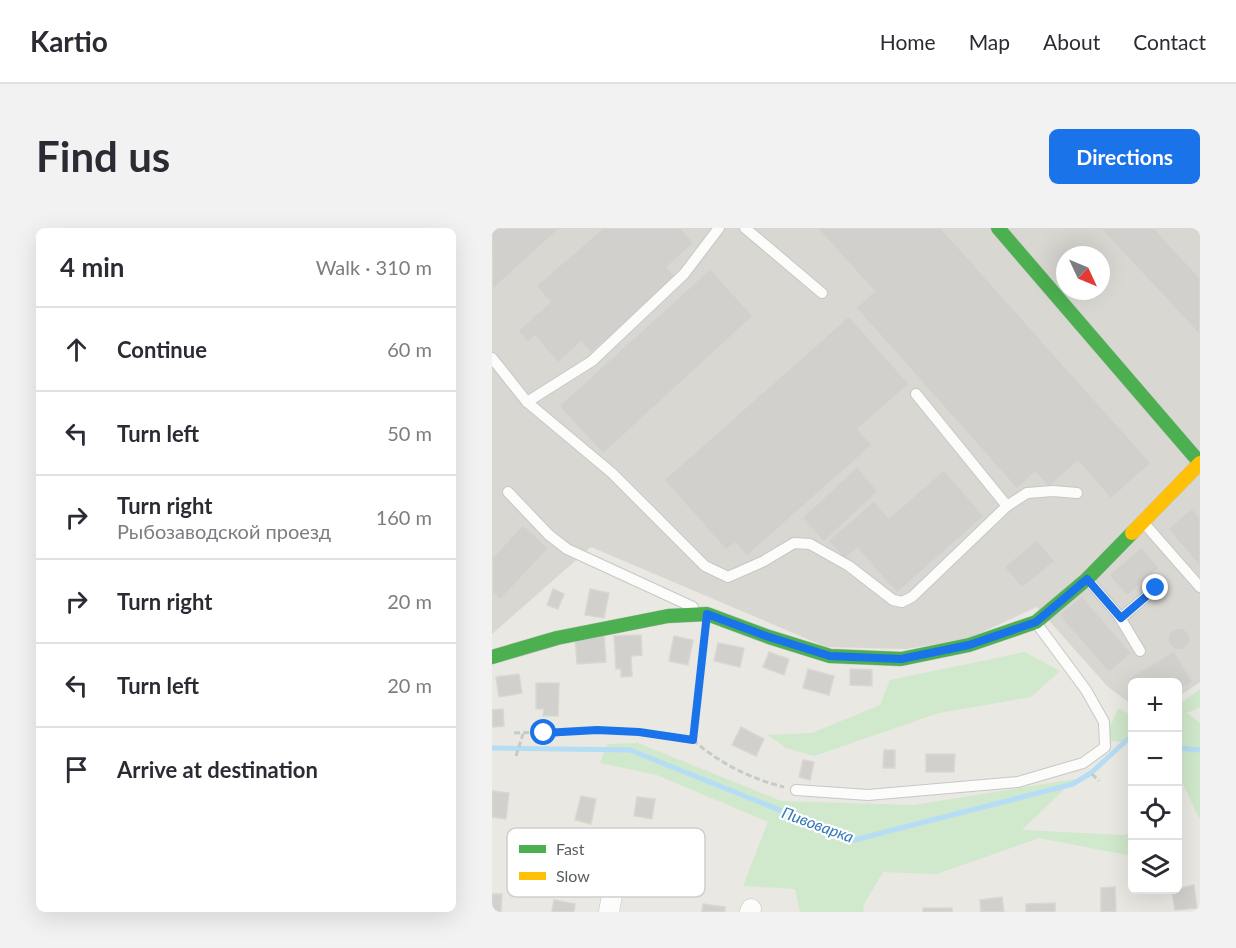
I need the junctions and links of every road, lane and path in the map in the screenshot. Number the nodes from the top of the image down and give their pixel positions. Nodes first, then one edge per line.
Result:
1 (718, 228) edge
2 (745, 228) edge
3 (998, 228) edge
4 (822, 293) dead end
5 (492, 358) edge
6 (916, 394) dead end
7 (527, 402) junction
8 (1200, 463) edge
9 (508, 492) dead end
10 (1077, 493) dead end
11 (1008, 506) junction
12 (1143, 522) junction
13 (1087, 579) junction
14 (1200, 587) edge
15 (1156, 588) dead end
16 (707, 614) junction
17 (1119, 616) junction
18 (1036, 622) junction
19 (1140, 651) dead end
20 (492, 657) edge
21 (514, 733) dead end
22 (523, 734) junction
23 (693, 740) junction
24 (516, 756) dead end
25 (796, 790) joint
26 (612, 897) edge
27 (609, 912) edge

1 - 7 lane
2 - 4 lane
3 - 8 street
5 - 7 lane
6 - 11 lane
7 - 11 lane
8 - 12 street
9 - 16 lane
10 - 11 lane
12 - 13 street
12 - 14 lane
13 - 17 lane
13 - 18 street
15 - 17 lane
16 - 18 street
16 - 20 street
16 - 23 path
17 - 19 lane
18 - 25 lane
21 - 22 path
22 - 23 path
22 - 24 path
23 - 25 path
26 - 27 street

